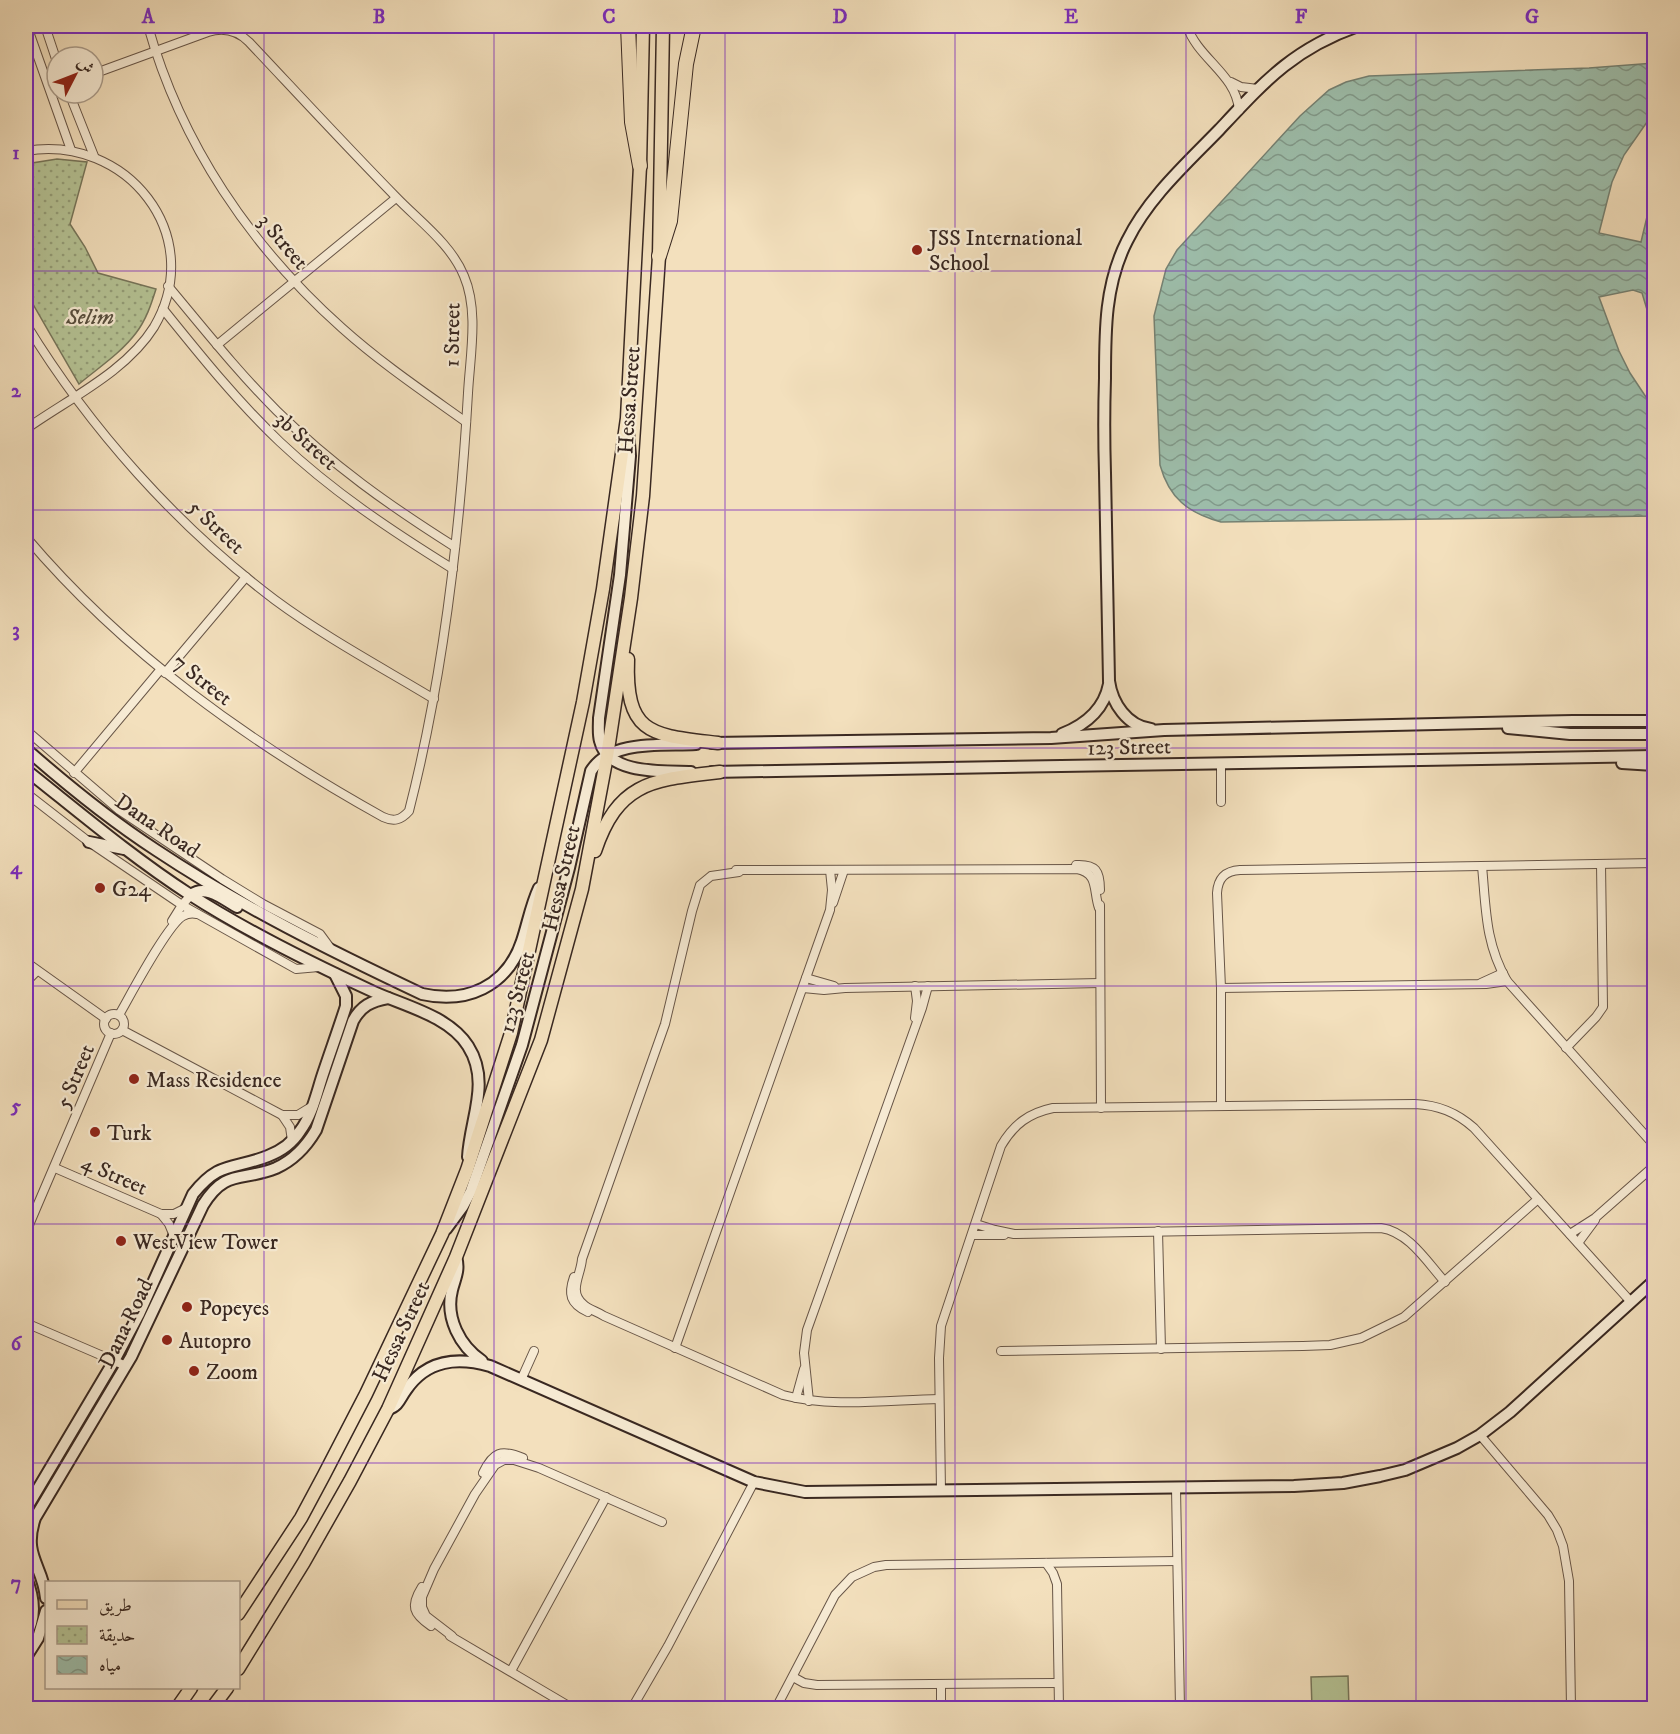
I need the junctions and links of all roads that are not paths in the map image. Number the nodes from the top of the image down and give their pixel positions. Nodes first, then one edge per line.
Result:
1 (27, 26) edge
2 (45, 26) edge
3 (148, 26) edge
4 (628, 26) edge
5 (643, 26) edge
6 (663, 26) edge
7 (694, 26) edge
8 (1187, 26) edge
9 (1358, 26) edge
10 (51, 45) edge
11 (155, 51) junction
12 (105, 70) edge
13 (1227, 79) junction
14 (1258, 89) junction
15 (74, 105) edge
16 (1239, 110) junction
17 (72, 150) junction
18 (26, 151) edge
19 (94, 156) junction
20 (640, 166) junction
21 (396, 198) junction
22 (659, 256) junction
23 (294, 281) junction
24 (168, 286) junction
25 (163, 309) junction
26 (26, 324) edge
27 (217, 345) junction
28 (75, 397) junction
29 (627, 418) junction
30 (466, 422) junction
31 (26, 429) edge
32 (26, 537) edge
33 (455, 547) junction
34 (453, 569) junction
35 (246, 577) junction
36 (631, 598) junction
37 (163, 671) junction
38 (1109, 681) junction
39 (434, 699) junction
40 (1654, 721) edge
41 (1465, 723) junction
42 (26, 730) edge
43 (1164, 730) junction
44 (1654, 734) edge
45 (1051, 738) junction
46 (718, 743) junction
47 (26, 749) edge
48 (607, 756) junction
49 (1654, 756) edge
50 (1544, 758) junction
51 (1221, 764) junction
52 (1654, 765) edge
53 (26, 770) edge
54 (720, 772) junction
55 (74, 773) junction
56 (26, 793) edge
57 (1221, 801) dead end
58 (383, 816) joint
59 (89, 842) junction
60 (128, 850) junction
61 (1654, 862) edge
62 (1601, 864) junction
63 (1482, 866) junction
64 (830, 870) junction
65 (844, 870) junction
66 (546, 874) junction
67 (582, 889) junction
68 (191, 895) junction
69 (182, 905) junction
70 (830, 910) junction
71 (198, 914) junction
72 (271, 918) junction
73 (167, 934) junction
74 (332, 951) junction
75 (26, 962) edge
76 (320, 967) junction
77 (37, 971) junction
78 (1503, 973) junction
79 (335, 974) junction
80 (806, 978) junction
81 (1507, 981) junction
82 (26, 982) edge
83 (1100, 983) junction
84 (1479, 984) junction
85 (915, 986) junction
86 (928, 986) junction
87 (802, 988) junction
88 (845, 988) junction
89 (1221, 988) junction
90 (388, 998) junction
91 (119, 1016) junction
92 (106, 1019) junction
93 (914, 1028) junction
94 (122, 1030) junction
95 (111, 1033) junction
96 (1566, 1048) junction
97 (324, 1070) junction
98 (335, 1076) junction
99 (312, 1106) junction
100 (1221, 1106) junction
101 (1101, 1108) junction
102 (282, 1115) junction
103 (292, 1142) junction
104 (1654, 1145) edge
105 (1654, 1166) edge
106 (55, 1168) junction
107 (467, 1170) junction
108 (1538, 1199) junction
109 (186, 1208) junction
110 (161, 1214) junction
111 (1595, 1218) junction
112 (976, 1224) junction
113 (1158, 1231) junction
114 (26, 1232) edge
115 (442, 1234) junction
116 (1014, 1234) junction
117 (1570, 1234) junction
118 (972, 1235) junction
119 (174, 1237) junction
120 (1578, 1243) junction
121 (456, 1257) junction
122 (1654, 1281) edge
123 (1445, 1282) junction
124 (1631, 1302) junction
125 (26, 1323) edge
126 (675, 1348) junction
127 (1161, 1349) junction
128 (534, 1351) dead end
129 (1001, 1351) dead end
130 (114, 1361) junction
131 (804, 1365) junction
132 (126, 1366) junction
133 (490, 1366) junction
134 (521, 1380) junction
135 (796, 1398) junction
136 (939, 1400) junction
137 (809, 1401) junction
138 (388, 1409) junction
139 (1480, 1434) junction
140 (753, 1482) junction
141 (1176, 1488) junction
142 (940, 1491) junction
143 (606, 1497) junction
144 (26, 1509) edge
145 (662, 1522) dead end
146 (1177, 1561) junction
147 (1046, 1563) junction
148 (1066, 1563) junction
149 (26, 1578) edge
150 (1057, 1584) junction
151 (45, 1595) edge
152 (240, 1611) edge
153 (45, 1614) edge
154 (26, 1633) edge
155 (38, 1638) junction
156 (26, 1657) edge
157 (240, 1667) edge
158 (511, 1671) junction
159 (793, 1677) junction
160 (1058, 1683) junction
161 (941, 1684) junction
162 (190, 1689) edge
163 (226, 1689) edge
164 (177, 1708) edge
165 (212, 1708) edge
166 (572, 1708) edge
167 (632, 1708) edge
168 (776, 1708) edge
169 (941, 1708) edge
170 (1059, 1708) edge
171 (1180, 1708) edge
172 (1571, 1708) edge

1 - 17 street
2 - 10 street
3 - 11 street, 3 Street
4 - 20 highway
5 - 20 main road, Hessa Street
6 - 22 main road, Hessa Street
7 - 22 highway
8 - 13 street
9 - 14 street
11 - 12 street, 1 Street
11 - 21 street, 1 Street
11 - 23 street, 3 Street
13 - 14 street
13 - 16 street
14 - 16 street
15 - 19 street
16 - 38 street
17 - 18 street
17 - 19 street
19 - 24 street
20 - 29 main road, Hessa Street
21 - 23 street
21 - 30 street, 1 Street
22 - 36 main road, Hessa Street
23 - 27 street
23 - 30 street, 3 Street
24 - 25 street
24 - 27 street, 3b Street
25 - 28 street
25 - 34 street, 3b Street
26 - 28 street, 5 Street
27 - 33 street, 3b Street
28 - 31 street
28 - 35 street, 5 Street
29 - 48 street
29 - 66 main road, Hessa Street
30 - 33 street, 1 Street
32 - 37 street, 7 Street
33 - 34 street, 1 Street
34 - 39 street, 1 Street
35 - 37 street
35 - 39 street, 5 Street
36 - 46 main road
36 - 48 main road, Hessa Street
37 - 55 street
37 - 58 street, 7 Street
38 - 43 street
38 - 45 street
39 - 58 street, 1 Street
40 - 41 street, 123 Street
41 - 43 street, 123 Street
41 - 44 street
42 - 55 street
43 - 45 street, 123 Street
45 - 46 street, 123 Street
46 - 48 street, 123 Street
47 - 72 street, Dana Road
48 - 54 street, 123 Street
48 - 67 main road, Hessa Street
48 - 115 street, 123 Street
49 - 50 street, 123 Street
50 - 51 street, 123 Street
50 - 52 street
51 - 54 street, 123 Street
51 - 57 street
53 - 60 street, Dana Road
54 - 67 main road
55 - 74 street
56 - 59 street
59 - 60 street
59 - 69 street
60 - 68 street, Dana Road
61 - 62 street
62 - 63 street
62 - 96 street
63 - 78 street
63 - 89 street
64 - 65 street
64 - 70 street
64 - 126 street
65 - 70 street
65 - 83 street
66 - 74 street, Dana Road
66 - 107 main road, Hessa Street
67 - 121 main road, Hessa Street
68 - 69 street
68 - 72 street
68 - 76 street, Dana Road
69 - 71 street
69 - 73 street
70 - 80 street
71 - 73 street
71 - 76 street
72 - 74 street, Dana Road
73 - 91 street
75 - 77 street
76 - 79 street, Dana Road
77 - 82 street
77 - 92 street
78 - 81 street
78 - 84 street
79 - 90 street, Dana Road
79 - 97 street, Dana Road
80 - 87 street
80 - 88 street
81 - 84 street
81 - 96 street
83 - 86 street
83 - 101 street
84 - 89 street
85 - 86 street
85 - 88 street
85 - 93 street
86 - 93 street
87 - 88 street
87 - 126 street
89 - 100 street
90 - 98 street, Dana Road
90 - 107 street, Dana Road
91 - 92 street
91 - 94 street
92 - 95 street
93 - 131 street
94 - 95 street
94 - 102 street
95 - 106 street, 5 Street
96 - 104 street
97 - 98 street
97 - 99 street, Dana Road
98 - 132 street, Dana Road
99 - 102 street
99 - 103 street, Dana Road
100 - 101 street
100 - 108 street
101 - 112 street
102 - 103 street
103 - 109 street, Dana Road
105 - 111 street
106 - 110 street, 4 Street
106 - 114 street, 5 Street
107 - 115 main road, Hessa Street
108 - 117 street
108 - 123 street
109 - 110 street, 4 Street
109 - 119 street, Dana Road
110 - 119 street, 4 Street
111 - 117 street
111 - 120 street
112 - 116 street
112 - 118 street
113 - 116 street
113 - 123 street
113 - 127 street
115 - 152 main road, Hessa Street
116 - 118 street
117 - 120 street
118 - 136 street
119 - 130 street, Dana Road
120 - 124 street
121 - 133 street
121 - 138 main road, Hessa Street
122 - 124 street
123 - 127 street
124 - 139 street
125 - 130 street
126 - 135 street
127 - 129 street
128 - 134 street
130 - 132 street
130 - 144 street, Dana Road
131 - 135 street
131 - 137 street
132 - 151 street, Dana Road
133 - 134 street
133 - 138 street
134 - 140 street
135 - 137 street
136 - 137 street
136 - 142 street
138 - 157 main road, Hessa Street
139 - 141 street
139 - 172 street
140 - 142 street
140 - 167 street
141 - 142 street
141 - 146 street
143 - 145 street
143 - 158 street
143 - 158 street
146 - 148 street
146 - 171 street
147 - 148 street
147 - 150 street
147 - 159 street
148 - 150 street
149 - 154 street
150 - 160 street
153 - 155 street
154 - 155 street
155 - 156 street
158 - 166 street
159 - 161 street
159 - 168 street
160 - 161 street
160 - 170 street
161 - 169 street
162 - 164 main road
163 - 165 main road

